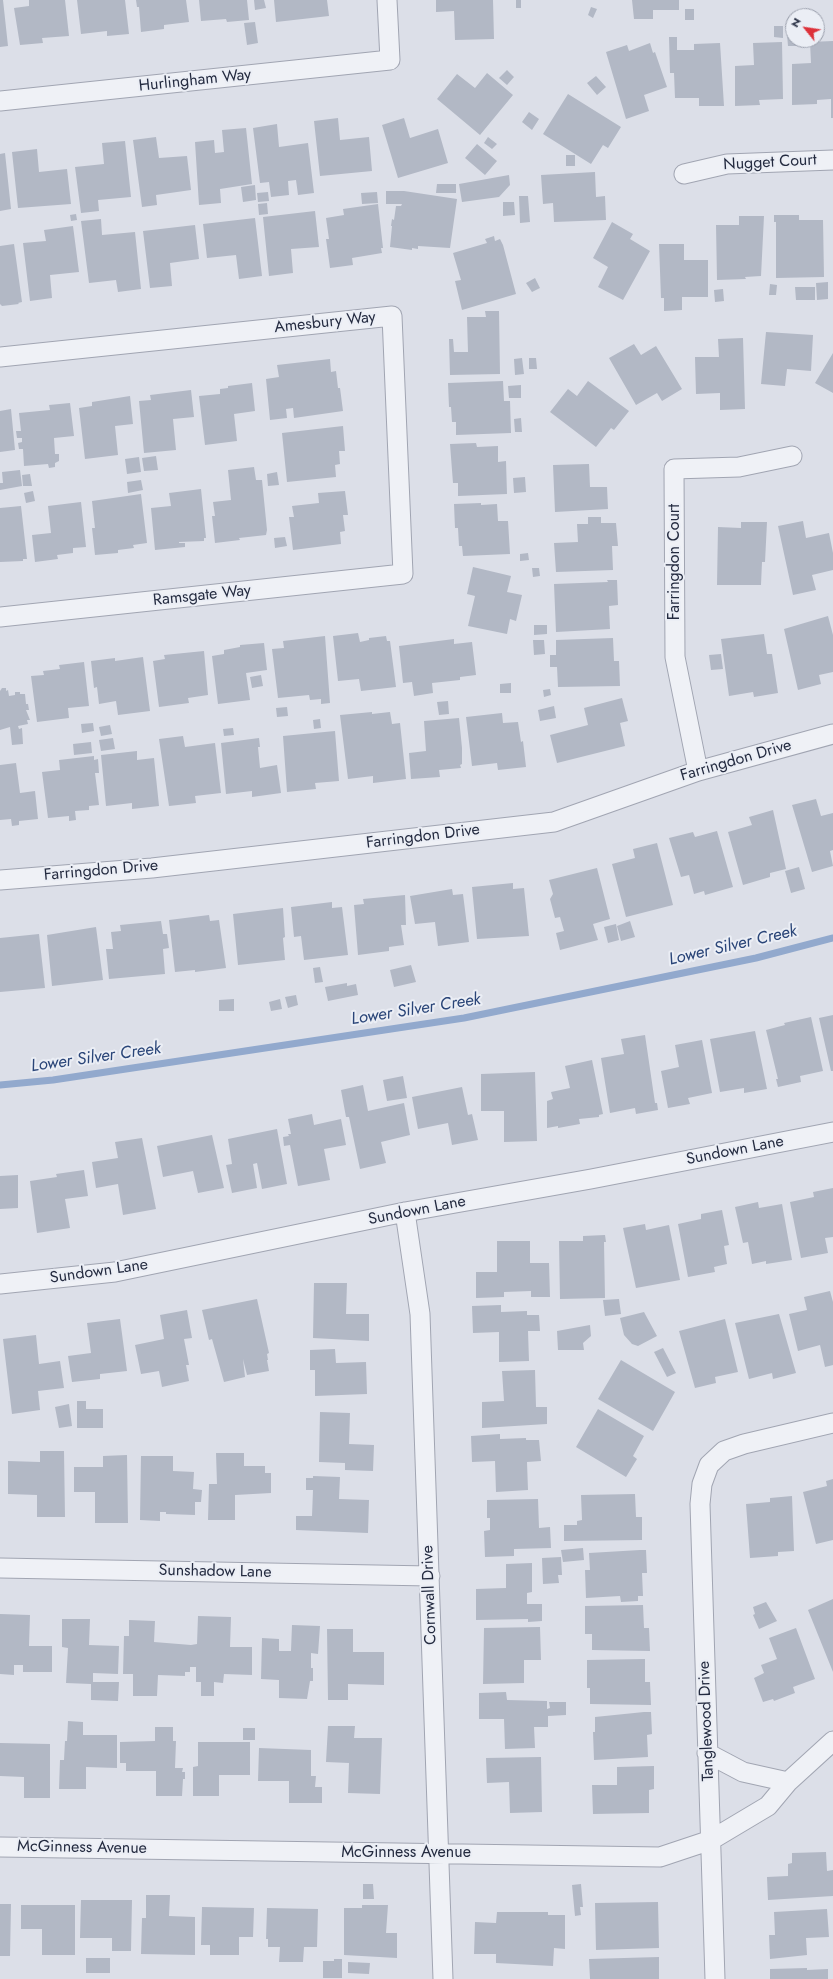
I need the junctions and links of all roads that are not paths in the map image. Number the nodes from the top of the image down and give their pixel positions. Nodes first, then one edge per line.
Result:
1 (387, 0) edge
2 (0, 101) edge
3 (833, 160) edge
4 (684, 174) dead end
5 (0, 357) edge
6 (792, 456) dead end
7 (403, 574) joint
8 (0, 618) edge
9 (833, 734) edge
10 (698, 771) junction
11 (0, 880) edge
12 (833, 1132) edge
13 (406, 1212) junction
14 (0, 1284) edge
15 (833, 1423) edge
16 (0, 1568) edge
17 (430, 1576) junction
18 (833, 1741) edge
19 (707, 1753) junction
20 (788, 1782) junction
21 (711, 1840) junction
22 (0, 1847) edge
23 (438, 1854) junction
24 (443, 1979) edge
25 (715, 1979) edge

1 - 2 street, Hurlingham Way
3 - 4 street, Nugget Court
5 - 7 street, Amesbury Way
6 - 10 street, Farringdon Court
7 - 8 street, Ramsgate Way
9 - 10 street, Farringdon Drive
10 - 11 street, Farringdon Drive
12 - 13 street, Sundown Lane
13 - 14 street, Sundown Lane
13 - 17 street, Cornwall Drive
15 - 19 street, Tanglewood Drive
16 - 17 street, Sunshadow Lane
17 - 23 street, Cornwall Drive
18 - 20 street, McGinness Avenue
19 - 20 street
19 - 21 street, Tanglewood Drive
20 - 21 street, McGinness Avenue
21 - 23 street, McGinness Avenue
21 - 25 street, Tanglewood Drive
22 - 23 street, McGinness Avenue
23 - 24 street, Cornwall Drive

